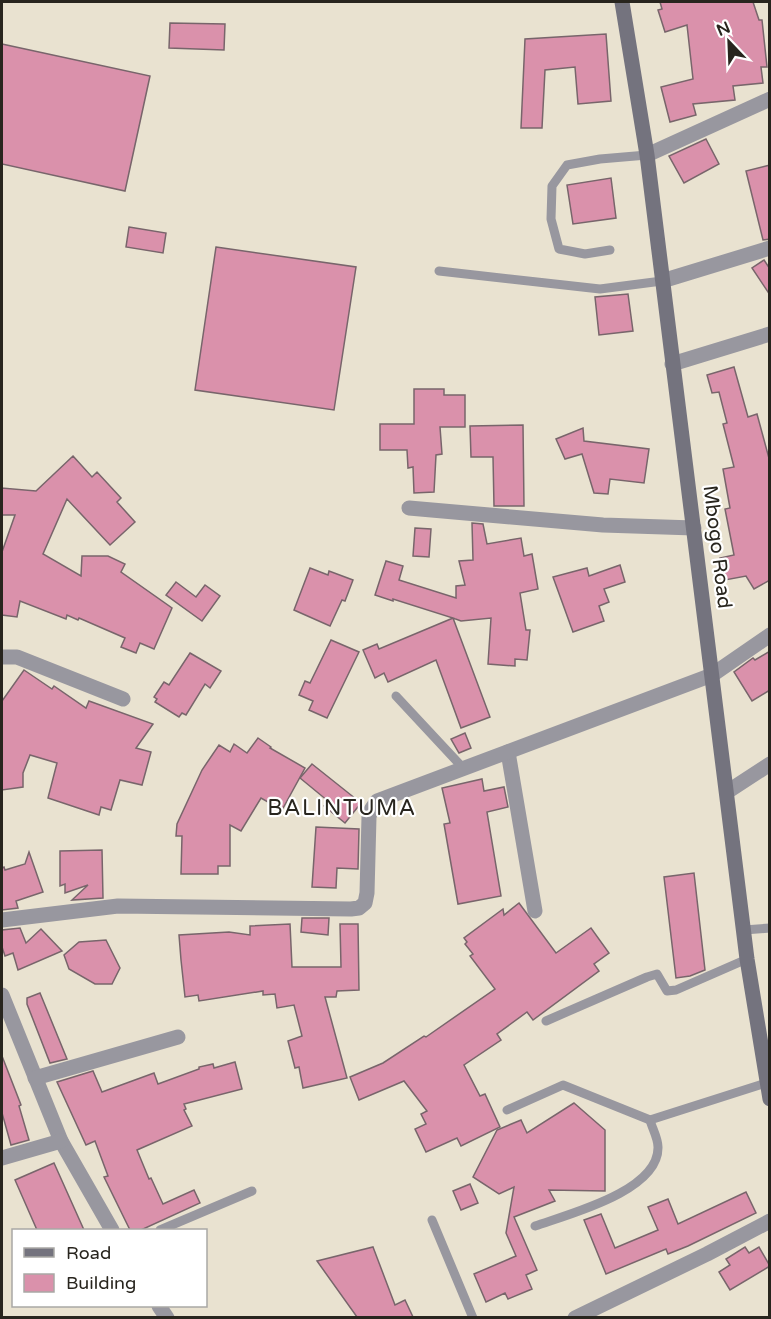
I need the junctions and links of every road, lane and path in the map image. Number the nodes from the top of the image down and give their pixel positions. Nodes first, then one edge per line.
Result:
1 (622, 2) edge
2 (770, 99) edge
3 (647, 155) junction
4 (770, 248) edge
5 (610, 250) dead end
6 (438, 271) dead end
7 (662, 281) junction
8 (770, 334) edge
9 (672, 364) junction
10 (409, 508) dead end
11 (694, 528) junction
12 (770, 635) edge
13 (2, 657) edge
14 (712, 675) junction
15 (396, 696) dead end
16 (123, 699) dead end
17 (508, 752) junction
18 (770, 764) edge
19 (464, 769) junction
20 (727, 792) junction
21 (536, 911) dead end
22 (2, 920) edge
23 (770, 928) edge
24 (744, 930) junction
25 (747, 959) junction
26 (2, 995) edge
27 (546, 1021) dead end
28 (178, 1037) dead end
29 (35, 1078) junction
30 (766, 1083) junction
31 (770, 1099) edge
32 (507, 1110) dead end
33 (650, 1120) junction
34 (61, 1141) junction
35 (2, 1158) edge
36 (252, 1191) dead end
37 (432, 1220) dead end
38 (770, 1221) edge
39 (535, 1226) dead end
40 (111, 1229) edge
41 (162, 1229) edge
42 (473, 1317) edge
43 (575, 1317) edge

1 - 3 main road, Mbogo Road
2 - 3 street
3 - 5 lane
3 - 7 main road, Mbogo Road
4 - 7 street
6 - 7 lane
7 - 9 main road, Mbogo Road
8 - 9 street
9 - 11 main road, Mbogo Road
10 - 11 street
11 - 14 main road, Mbogo Road
12 - 14 street
13 - 16 street
14 - 17 street
14 - 20 main road, Mbogo Road
15 - 19 lane
17 - 19 street
17 - 21 street
18 - 20 street
19 - 22 street
20 - 24 main road, Mbogo Road
23 - 24 lane
24 - 25 main road, Mbogo Road
25 - 27 lane
25 - 30 main road, Mbogo Road
26 - 29 street
28 - 29 street
29 - 34 street
30 - 31 main road, Mbogo Road
30 - 33 lane
32 - 33 lane
33 - 39 lane
34 - 35 street
34 - 40 street
36 - 41 lane
37 - 42 lane
38 - 43 street

